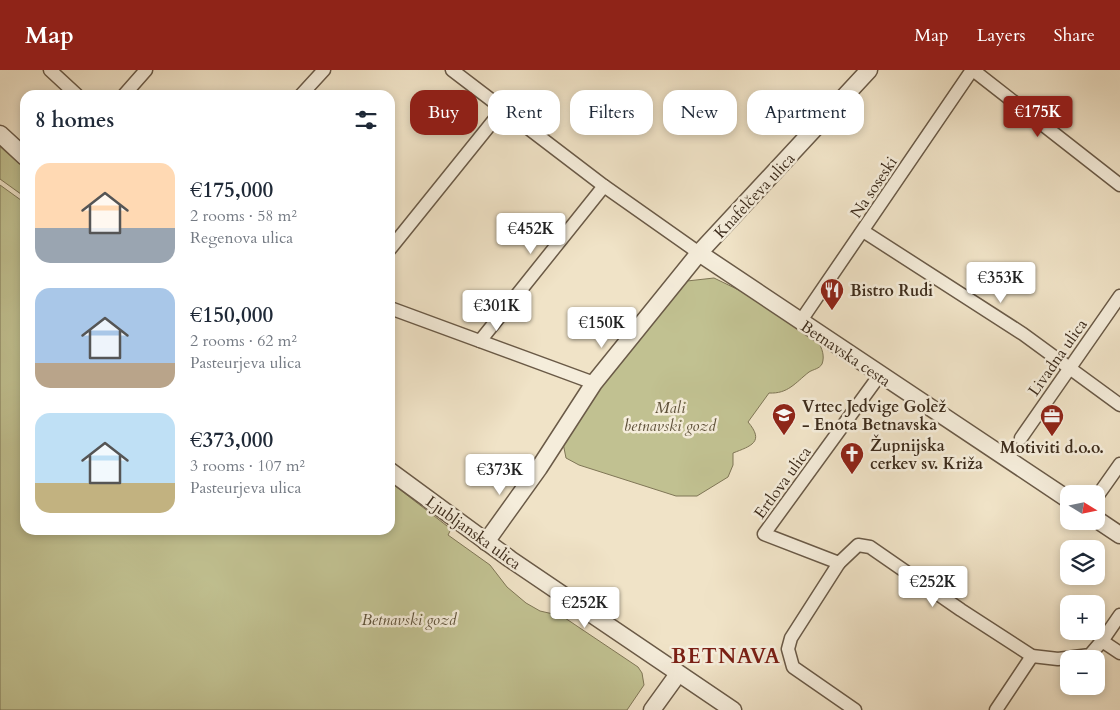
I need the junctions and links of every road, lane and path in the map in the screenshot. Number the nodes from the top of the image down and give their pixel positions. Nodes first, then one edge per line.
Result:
1 (146, 70) edge
2 (324, 70) edge
3 (452, 70) edge
4 (869, 70) edge
5 (972, 70) edge
6 (57, 72) edge
7 (73, 90) edge
8 (128, 90) edge
9 (306, 90) edge
10 (488, 99) edge
11 (488, 127) edge
12 (0, 134) edge
13 (536, 135) edge
14 (20, 152) edge
15 (1120, 185) edge
16 (604, 186) junction
17 (864, 231) junction
18 (395, 243) edge
19 (699, 253) junction
20 (1120, 296) edge
21 (395, 310) edge
22 (800, 322) junction
23 (480, 341) junction
24 (1071, 368) junction
25 (879, 376) junction
26 (594, 383) junction
27 (1120, 404) edge
28 (1021, 438) dead end
29 (1120, 464) edge
30 (395, 475) edge
31 (1105, 485) edge
32 (1060, 494) edge
33 (1105, 525) edge
34 (1120, 535) edge
35 (486, 542) junction
36 (839, 563) junction
37 (1120, 615) edge
38 (1102, 641) junction
39 (1120, 653) edge
40 (1032, 656) junction
41 (678, 674) junction
42 (652, 710) edge
43 (733, 710) edge
44 (855, 710) edge
45 (996, 710) edge

1 - 8 street
2 - 9 street
3 - 10 street
4 - 19 street, Knafelčeva ulica
5 - 15 street
5 - 17 street, Na soseski
6 - 7 street
11 - 18 street
12 - 14 street
13 - 16 street
16 - 19 street
16 - 23 street
17 - 22 street, Na soseski
17 - 24 street
19 - 22 street, Betnavska cesta
19 - 26 street, Knafelčeva ulica
20 - 24 street, Livadna ulica
21 - 23 street
22 - 25 street, Betnavska cesta
23 - 26 street
24 - 27 street
24 - 28 street, Livadna ulica
25 - 32 street, Betnavska cesta
25 - 36 street, Ertlova ulica
26 - 35 street, Knafelčeva ulica
29 - 31 street
30 - 35 street, Ljubljanska ulica
33 - 34 street
35 - 41 street, Ljubljanska ulica
36 - 40 street
36 - 44 street
37 - 38 street
38 - 39 street
38 - 40 street
40 - 45 street
41 - 42 street
41 - 43 street, Ljubljanska ulica

